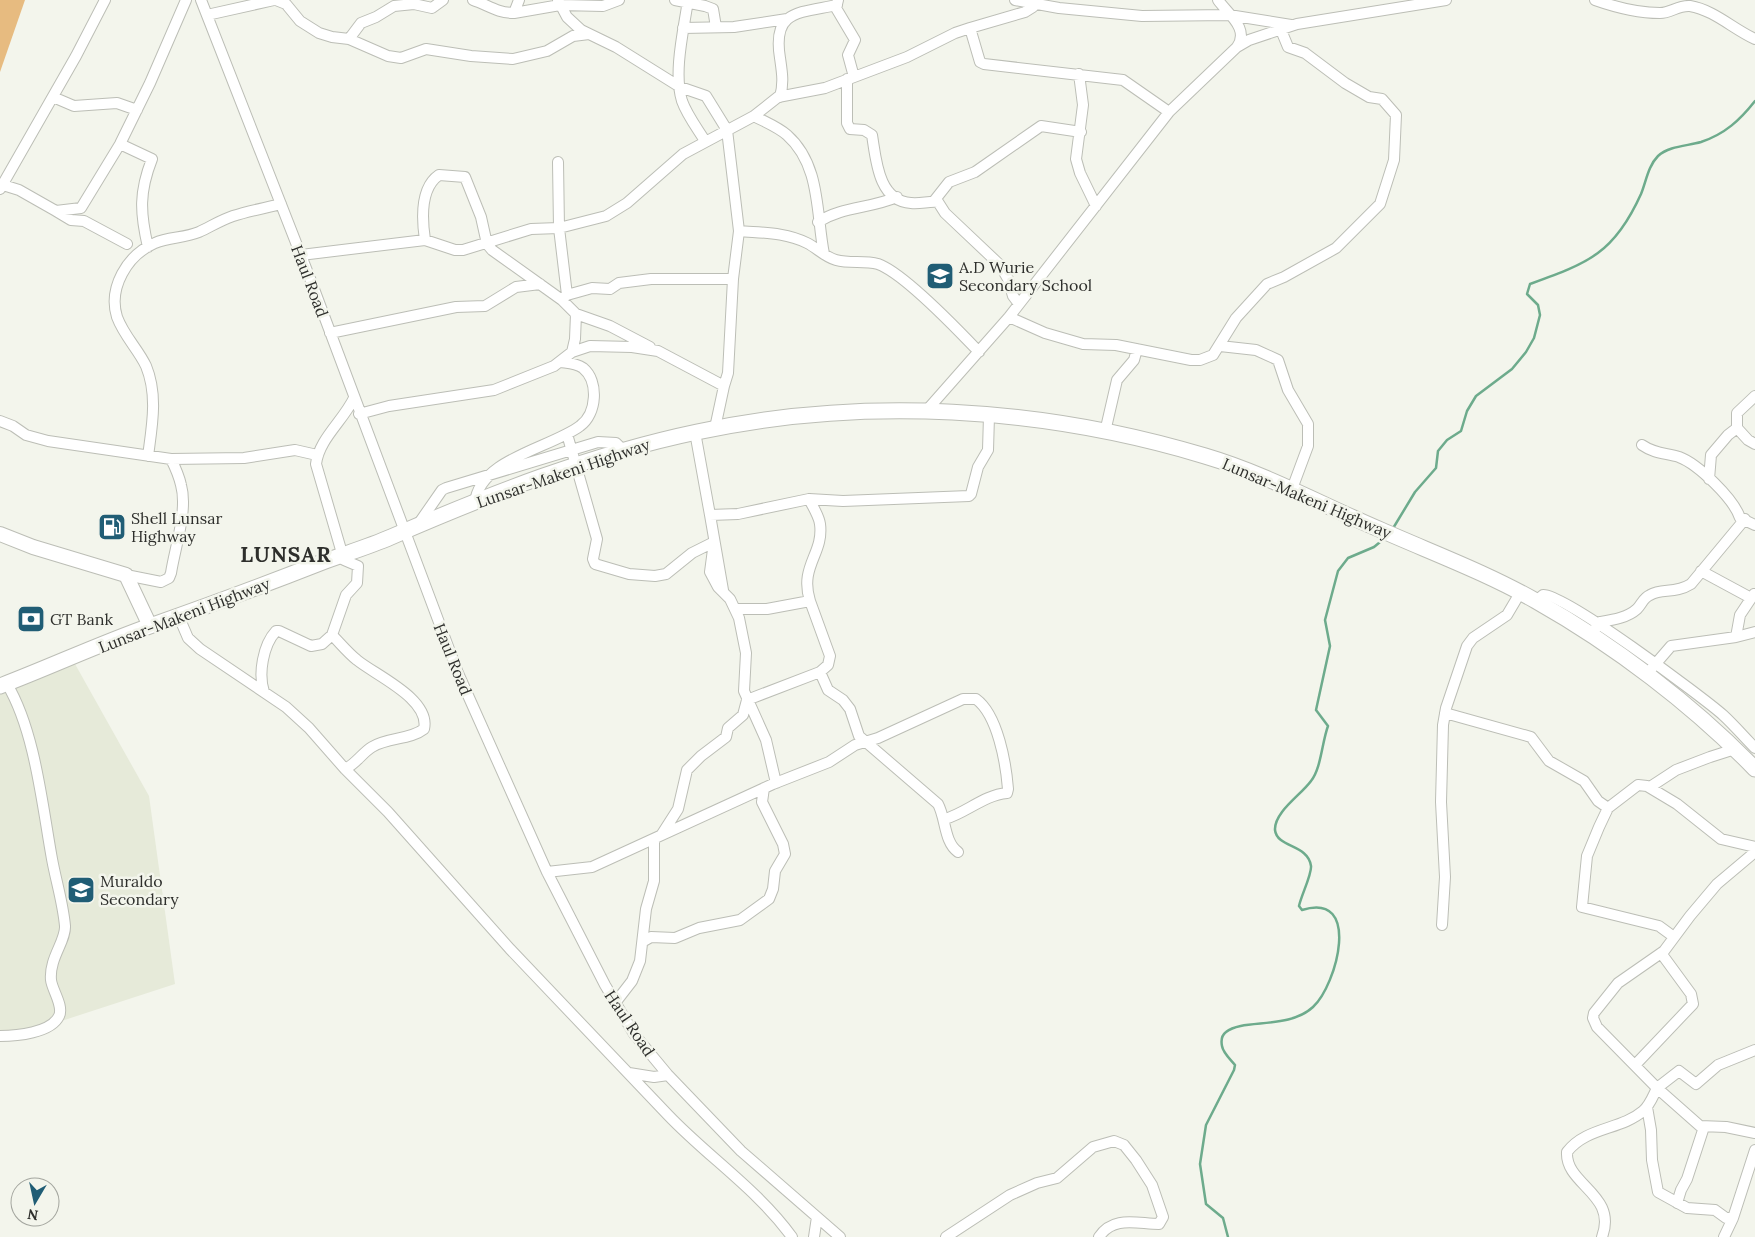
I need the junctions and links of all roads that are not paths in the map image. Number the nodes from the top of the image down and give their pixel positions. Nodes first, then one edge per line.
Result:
1 (105, 0) edge
2 (186, 0) edge
3 (201, 0) edge
4 (272, 0) edge
5 (443, 0) edge
6 (473, 0) edge
7 (519, 0) edge
8 (619, 0) edge
9 (675, 0) edge
10 (1015, 0) edge
11 (1218, 0) edge
12 (1446, 0) edge
13 (1595, 0) edge
14 (688, 1) edge
15 (559, 2) edge
16 (1034, 2) edge
17 (837, 3) edge
18 (514, 12) junction
19 (208, 15) junction
20 (1229, 15) junction
21 (788, 19) junction
22 (1291, 25) junction
23 (716, 27) junction
24 (683, 28) junction
25 (970, 28) junction
26 (1281, 30) junction
27 (588, 34) junction
28 (349, 39) junction
29 (1755, 39) edge
30 (1237, 47) junction
31 (1079, 74) junction
32 (850, 78) junction
33 (680, 88) junction
34 (53, 97) junction
35 (780, 97) junction
36 (137, 110) junction
37 (1169, 112) junction
38 (754, 116) junction
39 (727, 130) junction
40 (1080, 132) junction
41 (705, 141) junction
42 (120, 144) junction
43 (558, 162) dead end
44 (1, 187) edge
45 (897, 197) junction
46 (934, 201) junction
47 (281, 204) junction
48 (1096, 206) junction
49 (56, 211) junction
50 (818, 222) junction
51 (559, 228) junction
52 (739, 230) junction
53 (425, 240) junction
54 (127, 244) dead end
55 (487, 244) junction
56 (148, 247) junction
57 (824, 254) junction
58 (301, 255) junction
59 (733, 279) junction
60 (540, 284) junction
61 (564, 297) junction
62 (1019, 304) junction
63 (576, 314) junction
64 (1009, 317) junction
65 (330, 333) junction
66 (1220, 346) junction
67 (1137, 349) junction
68 (658, 351) junction
69 (572, 352) junction
70 (978, 352) junction
71 (560, 362) junction
72 (724, 386) junction
73 (1755, 396) edge
74 (354, 398) junction
75 (927, 410) junction
76 (359, 414) junction
77 (990, 416) junction
78 (0, 421) edge
79 (715, 428) junction
80 (1737, 428) junction
81 (695, 432) junction
82 (1105, 432) junction
83 (567, 434) junction
84 (1755, 444) edge
85 (1642, 445) dead end
86 (623, 450) junction
87 (572, 451) junction
88 (317, 455) junction
89 (148, 456) junction
90 (172, 459) junction
91 (575, 466) junction
92 (494, 472) junction
93 (1709, 480) junction
94 (1292, 489) junction
95 (809, 499) junction
96 (476, 503) junction
97 (710, 515) junction
98 (1745, 519) junction
99 (1755, 525) edge
100 (404, 531) junction
101 (0, 534) edge
102 (714, 542) junction
103 (342, 555) junction
104 (1701, 572) junction
105 (126, 575) junction
106 (1520, 593) junction
107 (1753, 596) edge
108 (810, 601) junction
109 (736, 609) junction
110 (179, 617) junction
111 (150, 626) junction
112 (1594, 630) junction
113 (1755, 632) edge
114 (332, 635) junction
115 (1736, 637) junction
116 (1651, 669) junction
117 (262, 670) junction
118 (820, 672) junction
119 (239, 676) junction
120 (3, 685) edge
121 (264, 692) junction
122 (747, 700) junction
123 (1445, 713) junction
124 (866, 742) junction
125 (1755, 748) edge
126 (1735, 749) junction
127 (345, 769) junction
128 (1755, 769) edge
129 (776, 783) junction
130 (764, 788) junction
131 (1650, 788) junction
132 (1608, 808) junction
133 (945, 820) junction
134 (658, 837) junction
135 (1755, 847) edge
136 (958, 852) dead end
137 (1755, 852) edge
138 (547, 872) junction
139 (1442, 924) dead end
140 (1674, 937) junction
141 (644, 941) junction
142 (1661, 953) junction
143 (615, 1003) junction
144 (0, 1036) edge
145 (1755, 1050) edge
146 (1636, 1064) junction
147 (628, 1072) junction
148 (668, 1076) junction
149 (1657, 1088) junction
150 (1647, 1107) junction
151 (1704, 1127) junction
152 (1755, 1133) edge
153 (1755, 1150) edge
154 (1677, 1203) junction
155 (817, 1217) junction
156 (1733, 1218) junction
157 (792, 1237) edge
158 (814, 1237) edge
159 (840, 1237) edge
160 (946, 1237) edge
161 (1098, 1237) edge
162 (1602, 1237) edge
163 (1724, 1237) edge

1 - 34 street
2 - 36 street
3 - 19 street, Haul Road
4 - 19 street
4 - 28 street
5 - 28 street
6 - 18 street
7 - 18 street
8 - 15 street
9 - 14 street
10 - 16 street
11 - 20 street
12 - 22 street
13 - 29 street
14 - 23 street
14 - 24 street
15 - 18 street
15 - 27 street
16 - 20 street
16 - 25 street
17 - 21 street
17 - 32 street
19 - 47 street, Haul Road
20 - 22 street
20 - 30 street
21 - 23 street
21 - 35 street
22 - 26 street
23 - 24 street
24 - 33 street
25 - 31 street
25 - 32 street
26 - 30 street
26 - 66 street
27 - 28 street
27 - 33 street
30 - 37 street
31 - 37 street
31 - 40 street
32 - 35 street
32 - 45 street
33 - 39 street
33 - 41 street
34 - 36 street
34 - 44 street
35 - 38 street
36 - 42 street
37 - 48 street
38 - 39 street
38 - 50 street
39 - 41 street
39 - 52 street
40 - 46 street
40 - 48 street
41 - 51 street
42 - 49 street
42 - 56 street
43 - 51 street
44 - 49 street
45 - 46 street
45 - 50 street
46 - 62 street
47 - 56 street
47 - 58 street, Haul Road
48 - 62 street
49 - 54 street
50 - 57 street
51 - 55 street
51 - 61 street
52 - 57 street
52 - 59 street
53 - 55 street
53 - 55 street
53 - 58 street
55 - 60 street
56 - 89 street
57 - 70 street
58 - 65 street, Haul Road
59 - 61 street
59 - 72 street
60 - 61 street
60 - 65 street
61 - 63 street
62 - 64 street
63 - 68 street
63 - 69 street
64 - 67 street
64 - 70 street
65 - 74 street, Haul Road
66 - 67 street
66 - 94 street
67 - 82 street
68 - 69 street
68 - 72 street
69 - 71 street
70 - 75 street
71 - 76 street
71 - 83 street
72 - 79 street
73 - 80 street
74 - 76 street, Haul Road
74 - 88 street
75 - 77 main road, Lunsar-Makeni Highway
75 - 79 main road, Lunsar-Makeni Highway
76 - 100 street, Haul Road
77 - 82 main road, Lunsar-Makeni Highway
77 - 95 street
78 - 89 street
79 - 81 main road, Lunsar-Makeni Highway
80 - 84 street
80 - 93 street
81 - 86 main road, Lunsar-Makeni Highway
81 - 97 street
82 - 94 main road, Lunsar-Makeni Highway
83 - 87 street
83 - 92 street
85 - 93 street
86 - 87 street
86 - 91 main road, Lunsar-Makeni Highway
87 - 91 street
87 - 92 street
88 - 90 street
88 - 103 street
89 - 90 street
90 - 105 street
91 - 96 main road, Lunsar-Makeni Highway
91 - 102 street
92 - 96 street
92 - 100 street
93 - 98 street
94 - 106 main road, Lunsar-Makeni Highway
95 - 97 street
95 - 108 street
96 - 100 main road, Lunsar-Makeni Highway
97 - 102 street
98 - 99 street
98 - 104 street
100 - 103 main road, Lunsar-Makeni Highway
100 - 138 street, Haul Road
101 - 105 street
102 - 109 street
103 - 110 main road, Lunsar-Makeni Highway
103 - 114 street
104 - 107 street
104 - 112 street
105 - 111 street
106 - 112 main road, Lunsar-Makeni Highway
106 - 123 street
107 - 115 street
108 - 109 street
108 - 118 street
109 - 122 street
110 - 111 main road, Lunsar-Makeni Highway
110 - 119 street
111 - 120 main road, Lunsar-Makeni Highway
112 - 116 main road, Lunsar-Makeni Highway
113 - 115 street
114 - 117 street
114 - 127 street
115 - 116 street
116 - 125 street
116 - 126 main road, Lunsar-Makeni Highway
117 - 119 street
117 - 121 street
118 - 122 street
118 - 124 street
119 - 121 street
120 - 144 street
121 - 127 street
122 - 129 street
122 - 134 street
123 - 132 street
123 - 139 street
124 - 129 street
124 - 133 street
124 - 133 street
126 - 128 main road, Lunsar-Makeni Highway
126 - 131 street
127 - 147 street
129 - 130 street
130 - 134 street
130 - 141 street
131 - 132 street
131 - 135 street
132 - 140 street
133 - 136 street
134 - 138 street
134 - 141 street
137 - 140 street
138 - 143 street, Haul Road
140 - 142 street
141 - 143 street
142 - 146 street
142 - 146 street
143 - 148 street, Haul Road
145 - 149 street
146 - 149 street
147 - 148 street
147 - 157 street
148 - 155 street, Haul Road
149 - 150 street
149 - 151 street
150 - 154 street
150 - 162 street
151 - 152 street
151 - 154 street
153 - 156 street
154 - 156 street
155 - 158 street
155 - 159 street, Haul Road
156 - 163 street
160 - 161 street

